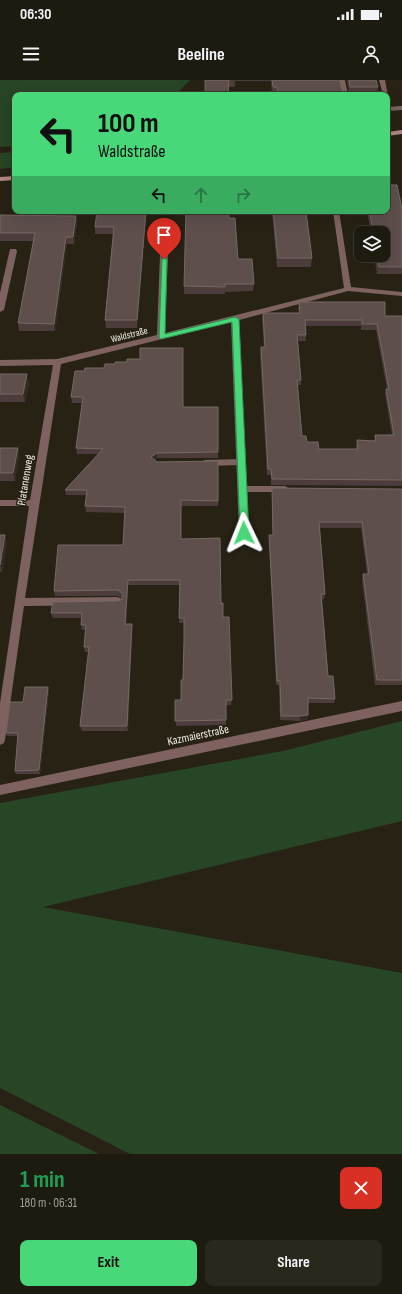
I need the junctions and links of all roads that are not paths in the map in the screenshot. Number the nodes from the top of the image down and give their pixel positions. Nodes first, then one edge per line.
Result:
1 (342, 80) edge
2 (382, 80) edge
3 (344, 92) edge
4 (385, 92) edge
5 (402, 108) edge
6 (390, 109) edge
7 (402, 132) edge
8 (390, 134) edge
9 (12, 178) edge
10 (0, 179) edge
11 (336, 214) edge
12 (165, 228) dead end
13 (13, 251) dead end
14 (348, 289) junction
15 (402, 294) edge
16 (0, 310) edge
17 (235, 319) junction
18 (161, 337) junction
19 (57, 362) junction
20 (0, 363) edge
21 (242, 462) junction
22 (196, 463) edge
23 (243, 489) junction
24 (297, 489) edge
25 (0, 503) edge
26 (34, 503) junction
27 (244, 533) dead end
28 (117, 601) edge
29 (20, 602) junction
30 (4, 680) edge
31 (402, 706) edge
32 (0, 740) edge
33 (0, 790) edge

1 - 3 street
2 - 4 street
5 - 6 street
7 - 8 street
9 - 10 street
11 - 14 street
12 - 18 street
13 - 16 street
14 - 15 street, Waldstraße
14 - 17 street, Waldstraße
17 - 18 street, Waldstraße
17 - 21 street
18 - 19 street, Waldstraße
19 - 20 street, Waldstraße
19 - 26 street, Platanenweg
21 - 22 street
21 - 23 street
23 - 24 street
23 - 27 street
25 - 26 street
26 - 29 street, Platanenweg
28 - 29 street
29 - 30 street, Platanenweg
30 - 32 street, Platanenweg
31 - 33 street, Kazmaierstraße

